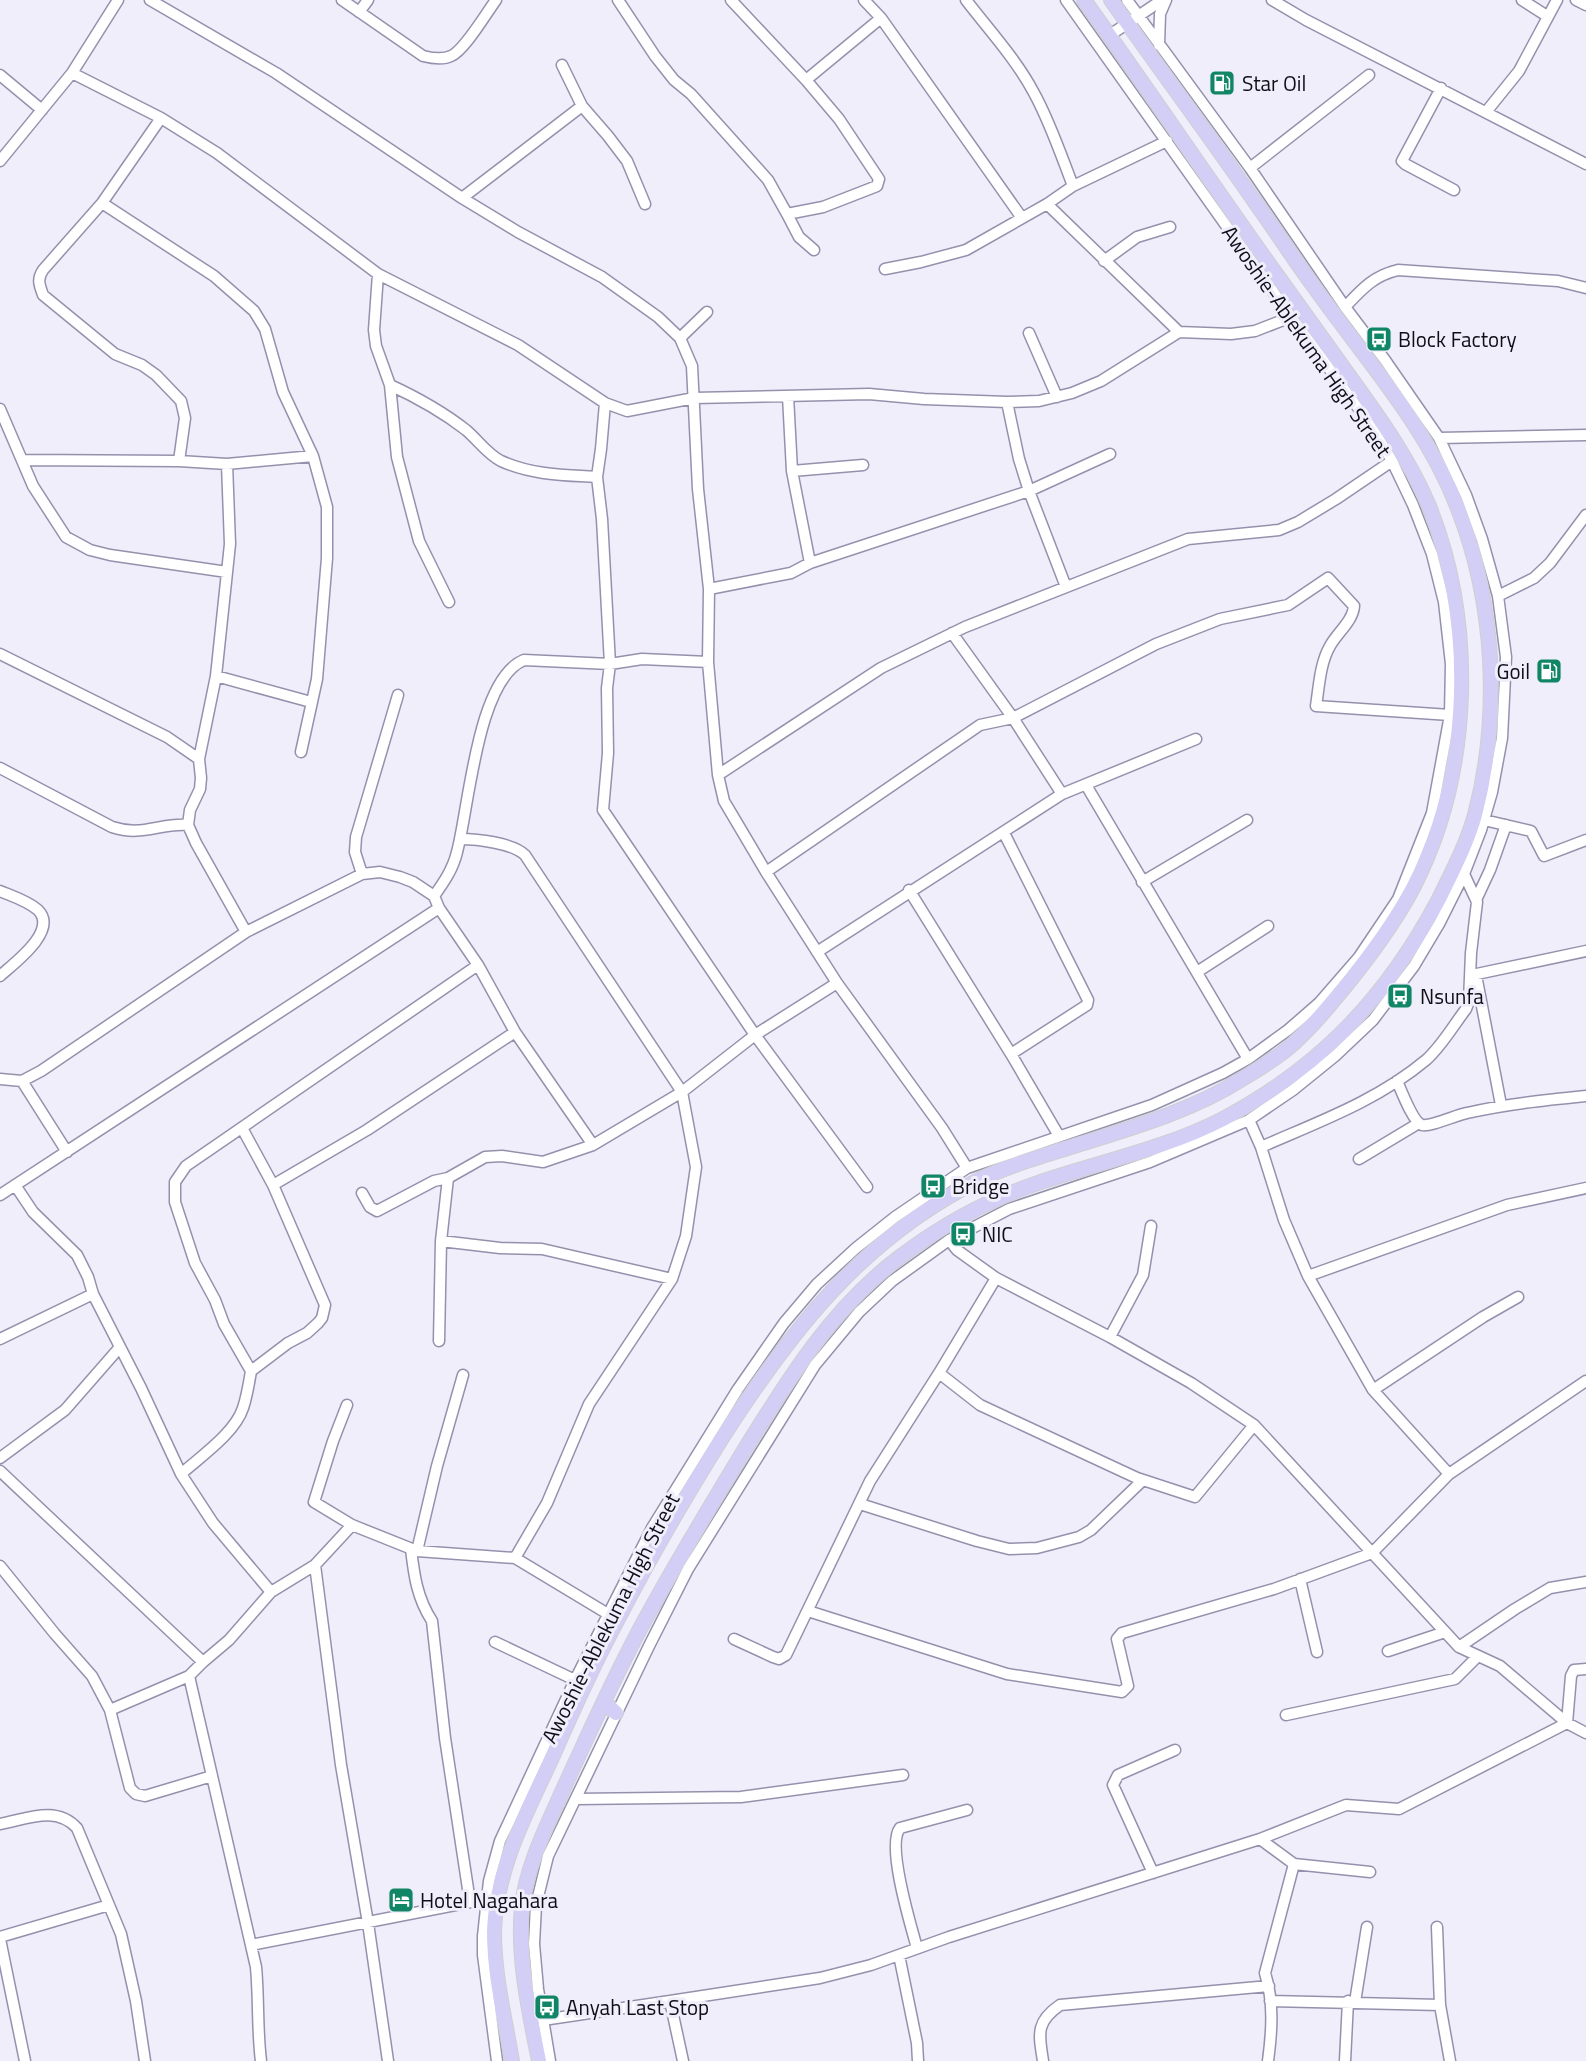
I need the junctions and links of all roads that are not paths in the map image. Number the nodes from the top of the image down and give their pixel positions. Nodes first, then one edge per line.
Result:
1 (117, 0) edge
2 (150, 0) edge
3 (342, 0) edge
4 (368, 0) edge
5 (496, 0) edge
6 (618, 0) edge
7 (731, 0) edge
8 (864, 0) edge
9 (966, 0) edge
10 (1066, 0) edge
11 (1084, 0) edge
12 (1164, 0) edge
13 (1272, 0) edge
14 (1522, 0) edge
15 (1557, 0) edge
16 (1576, 0) edge
17 (1122, 2) edge
18 (1586, 6) edge
19 (359, 12) junction
20 (1547, 16) junction
21 (881, 18) junction
22 (1098, 19) junction
23 (1133, 19) junction
24 (1110, 35) junction
25 (1159, 45) junction
26 (562, 65) dead end
27 (72, 73) junction
28 (0, 75) edge
29 (1369, 75) dead end
30 (806, 80) junction
31 (1441, 88) junction
32 (582, 106) junction
33 (42, 110) junction
34 (1486, 112) junction
35 (161, 118) junction
36 (1214, 132) junction
37 (1167, 141) junction
38 (0, 161) edge
39 (1586, 164) edge
40 (1250, 168) junction
41 (1073, 186) junction
42 (1454, 190) dead end
43 (462, 198) junction
44 (102, 203) junction
45 (645, 204) dead end
46 (1047, 204) junction
47 (1223, 210) junction
48 (786, 214) junction
49 (1022, 218) junction
50 (1170, 227) dead end
51 (814, 250) dead end
52 (1104, 261) junction
53 (885, 269) dead end
54 (378, 274) junction
55 (1586, 288) edge
56 (1345, 307) junction
57 (707, 312) dead end
58 (1291, 317) junction
59 (1179, 332) junction
60 (1029, 333) dead end
61 (680, 338) junction
62 (1380, 364) junction
63 (390, 385) junction
64 (788, 396) junction
65 (1057, 396) junction
66 (694, 398) junction
67 (1007, 402) junction
68 (604, 403) junction
69 (0, 409) edge
70 (1586, 435) edge
71 (1439, 438) junction
72 (1110, 454) dead end
73 (312, 456) junction
74 (22, 460) junction
75 (178, 461) junction
76 (1392, 461) junction
77 (227, 464) junction
78 (863, 465) dead end
79 (792, 471) junction
80 (597, 477) junction
81 (1029, 491) junction
82 (1586, 515) edge
83 (810, 563) junction
84 (227, 572) junction
85 (1066, 587) junction
86 (709, 589) junction
87 (1498, 596) junction
88 (449, 602) dead end
89 (951, 633) junction
90 (0, 654) edge
91 (708, 662) junction
92 (610, 664) junction
93 (216, 676) junction
94 (398, 695) dead end
95 (311, 702) junction
96 (1450, 715) junction
97 (1013, 718) junction
98 (1196, 739) dead end
99 (301, 752) dead end
100 (199, 759) junction
101 (0, 768) edge
102 (718, 775) junction
103 (1086, 785) junction
104 (1062, 794) junction
105 (1247, 820) dead end
106 (1484, 820) junction
107 (188, 825) junction
108 (1506, 825) junction
109 (1004, 833) junction
110 (460, 839) junction
111 (1586, 840) edge
112 (766, 872) junction
113 (362, 874) junction
114 (1464, 874) junction
115 (1142, 882) junction
116 (909, 890) junction
117 (0, 891) edge
118 (434, 896) junction
119 (1476, 900) junction
120 (439, 908) junction
121 (1268, 926) dead end
122 (246, 932) junction
123 (1586, 951) edge
124 (817, 952) junction
125 (478, 965) junction
126 (1197, 972) junction
127 (1473, 975) junction
128 (0, 976) edge
129 (837, 983) junction
130 (515, 1032) junction
131 (755, 1035) junction
132 (1011, 1054) junction
133 (1248, 1059) junction
134 (0, 1079) edge
135 (22, 1081) junction
136 (1397, 1081) junction
137 (681, 1092) junction
138 (1586, 1096) edge
139 (1501, 1105) junction
140 (1249, 1120) junction
141 (1419, 1123) junction
142 (242, 1128) junction
143 (1059, 1136) junction
144 (593, 1145) junction
145 (1260, 1147) junction
146 (67, 1152) junction
147 (1359, 1159) dead end
148 (967, 1168) junction
149 (447, 1178) junction
150 (0, 1180) edge
151 (273, 1185) junction
152 (867, 1187) dead end
153 (1586, 1188) edge
154 (8, 1189) edge
155 (362, 1193) dead end
156 (1151, 1226) dead end
157 (949, 1240) junction
158 (441, 1241) junction
159 (1308, 1276) junction
160 (996, 1278) junction
161 (672, 1279) junction
162 (93, 1294) junction
163 (1518, 1297) dead end
164 (1110, 1337) junction
165 (0, 1339) edge
166 (439, 1341) dead end
167 (120, 1347) junction
168 (251, 1371) junction
169 (939, 1373) junction
170 (463, 1374) dead end
171 (1586, 1381) edge
172 (1373, 1390) junction
173 (347, 1405) dead end
174 (1254, 1425) junction
175 (0, 1458) edge
176 (0, 1471) edge
177 (181, 1474) junction
178 (1449, 1474) junction
179 (1143, 1480) junction
180 (10, 1482) junction
181 (0, 1489) edge
182 (860, 1504) junction
183 (352, 1525) junction
184 (705, 1528) junction
185 (414, 1550) junction
186 (1372, 1553) junction
187 (651, 1556) junction
188 (515, 1558) junction
189 (315, 1565) junction
190 (0, 1566) edge
191 (673, 1568) junction
192 (1300, 1579) junction
193 (1586, 1582) edge
194 (271, 1592) junction
195 (808, 1611) junction
196 (608, 1614) junction
197 (1445, 1632) junction
198 (734, 1640) dead end
199 (495, 1642) dead end
200 (1459, 1647) junction
201 (1388, 1651) dead end
202 (1317, 1652) dead end
203 (1478, 1656) junction
204 (203, 1662) junction
205 (1586, 1669) edge
206 (189, 1676) junction
207 (574, 1680) junction
208 (604, 1702) junction
209 (110, 1710) junction
210 (616, 1713) junction
211 (1286, 1715) dead end
212 (1567, 1723) junction
213 (1586, 1733) edge
214 (1175, 1750) dead end
215 (903, 1775) dead end
216 (212, 1776) junction
217 (576, 1799) junction
218 (966, 1810) dead end
219 (0, 1824) edge
220 (1260, 1839) junction
221 (1294, 1864) junction
222 (1370, 1872) dead end
223 (1153, 1873) junction
224 (486, 1899) junction
225 (470, 1902) junction
226 (109, 1905) junction
227 (368, 1923) junction
228 (1367, 1927) dead end
229 (1437, 1927) dead end
230 (0, 1938) edge
231 (251, 1945) junction
232 (916, 1948) junction
233 (899, 1955) junction
234 (1269, 1986) junction
235 (670, 2001) junction
236 (1270, 2001) junction
237 (1351, 2001) junction
238 (1440, 2005) junction
239 (543, 2020) junction
240 (26, 2061) edge
241 (145, 2061) edge
242 (261, 2061) edge
243 (388, 2061) edge
244 (497, 2061) edge
245 (512, 2061) edge
246 (539, 2061) edge
247 (550, 2061) edge
248 (683, 2061) edge
249 (918, 2061) edge
250 (1043, 2061) edge
251 (1268, 2061) edge
252 (1344, 2061) edge
253 (1450, 2061) edge

1 - 27 street
2 - 43 street
3 - 19 street
4 - 19 street
5 - 19 street
6 - 48 street
7 - 30 street
8 - 21 street
9 - 41 street
10 - 37 street, Awoshie-Ablekuma High Street
11 - 22 main road, Awoshie-Ablekuma High Street
12 - 23 street
12 - 25 street
13 - 31 street
14 - 20 street
15 - 20 street
16 - 18 street
17 - 22 street, Awoshie-Ablekuma High Street
17 - 23 main road, Awoshie-Ablekuma High Street
20 - 34 street
21 - 30 street
21 - 49 street
22 - 24 main road, Awoshie-Ablekuma High Street
23 - 24 street
23 - 25 street, Awoshie-Ablekuma High Street
23 - 36 main road, Awoshie-Ablekuma High Street
24 - 47 main road, Awoshie-Ablekuma High Street
25 - 36 street, Awoshie-Ablekuma High Street
26 - 32 street
27 - 33 street
27 - 35 street
28 - 33 street
29 - 40 street
30 - 48 street
31 - 34 street
31 - 42 street
32 - 43 street
32 - 45 street
33 - 38 street
34 - 39 street
35 - 44 street
35 - 54 street
36 - 40 street, Awoshie-Ablekuma High Street
36 - 62 main road, Awoshie-Ablekuma High Street
37 - 41 street
37 - 47 street, Awoshie-Ablekuma High Street
40 - 56 street, Awoshie-Ablekuma High Street
41 - 46 street
43 - 61 street
44 - 73 street
44 - 75 street
46 - 49 street
46 - 52 street
47 - 58 street, Awoshie-Ablekuma High Street
47 - 187 main road, Awoshie-Ablekuma High Street
48 - 51 street
49 - 53 street
50 - 52 street
52 - 59 street
54 - 63 street
54 - 68 street
55 - 56 street
56 - 62 street, Awoshie-Ablekuma High Street
57 - 61 street
58 - 59 street
58 - 76 street, Awoshie-Ablekuma High Street
59 - 65 street
60 - 65 street
61 - 66 street
62 - 71 street, Awoshie-Ablekuma High Street
62 - 184 main road, Awoshie-Ablekuma High Street
63 - 80 street
63 - 88 street
64 - 66 street
64 - 67 street
64 - 79 street
65 - 67 street
66 - 68 street
66 - 86 street
67 - 81 street
68 - 80 street
69 - 74 street
70 - 71 street
71 - 87 street, Awoshie-Ablekuma High Street
72 - 81 street
73 - 77 street
73 - 95 street
74 - 75 street
74 - 84 street
75 - 77 street
76 - 85 street
76 - 96 street, Awoshie-Ablekuma High Street
77 - 84 street
78 - 79 street
79 - 83 street
80 - 92 street
81 - 83 street
81 - 85 street
82 - 87 street
83 - 86 street
84 - 93 street
85 - 89 street
86 - 91 street
87 - 106 street, Awoshie-Ablekuma High Street
89 - 97 street
89 - 102 street
90 - 100 street
91 - 92 street
91 - 102 street
92 - 110 street
92 - 131 street
93 - 95 street
93 - 100 street
94 - 113 street
95 - 99 street
96 - 97 street
96 - 133 street, Awoshie-Ablekuma High Street
97 - 104 street
97 - 112 street
98 - 103 street
100 - 107 street
101 - 107 street
102 - 112 street
103 - 104 street
103 - 115 street
104 - 109 street
105 - 115 street
106 - 108 street
106 - 114 street, Awoshie-Ablekuma High Street
107 - 122 street
108 - 111 street
108 - 119 street
109 - 116 street
109 - 132 street
110 - 118 street
110 - 137 street
112 - 124 street
113 - 118 street
113 - 122 street
114 - 119 street
114 - 140 street, Awoshie-Ablekuma High Street
115 - 126 street
116 - 124 street
116 - 132 street
117 - 128 street
118 - 120 street
119 - 127 street
120 - 125 street
120 - 146 street
121 - 126 street
122 - 135 street
123 - 127 street
124 - 129 street
125 - 130 street
125 - 142 street
126 - 133 street
127 - 136 street
127 - 139 street
129 - 131 street
129 - 148 street
130 - 144 street
130 - 151 street
131 - 137 street
131 - 152 street
132 - 143 street
133 - 143 street, Awoshie-Ablekuma High Street
134 - 135 street
135 - 146 street
136 - 141 street
136 - 145 street
137 - 144 street
137 - 161 street
138 - 139 street
139 - 141 street
140 - 145 street
140 - 157 street, Awoshie-Ablekuma High Street
141 - 147 street
142 - 151 street
142 - 168 street
143 - 148 street, Awoshie-Ablekuma High Street
144 - 149 street
145 - 159 street
146 - 154 street
148 - 196 street, Awoshie-Ablekuma High Street
149 - 155 street
149 - 158 street
150 - 154 street
151 - 168 street
153 - 159 street
154 - 162 street
156 - 164 street
157 - 160 street
157 - 184 street, Awoshie-Ablekuma High Street
158 - 161 street
158 - 166 street
159 - 172 street
160 - 164 street
160 - 169 street
161 - 188 street
162 - 165 street
162 - 167 street
163 - 172 street
164 - 174 street
167 - 175 street
167 - 177 street
168 - 177 street
169 - 179 street
169 - 182 street
170 - 185 street
171 - 178 street
172 - 178 street
173 - 183 street
174 - 179 street
174 - 186 street
176 - 180 street
177 - 194 street
178 - 186 street
179 - 182 street
180 - 181 street
180 - 204 street
182 - 195 street
183 - 185 street
183 - 189 street
184 - 191 main road, Awoshie-Ablekuma High Street
184 - 210 street, Awoshie-Ablekuma High Street
185 - 188 street
185 - 225 street
186 - 192 street
186 - 197 street
187 - 191 main road
187 - 245 main road, Awoshie-Ablekuma High Street
188 - 196 street
189 - 194 street
189 - 227 street
190 - 209 street
191 - 208 main road, Awoshie-Ablekuma High Street
192 - 195 street
192 - 202 street
193 - 200 street
194 - 204 street
195 - 198 street
196 - 207 street, Awoshie-Ablekuma High Street
197 - 200 street
197 - 201 street
199 - 207 street
200 - 203 street
203 - 211 street
203 - 212 street
204 - 206 street
205 - 212 street
206 - 209 street
206 - 216 street
207 - 224 street, Awoshie-Ablekuma High Street
208 - 210 main road
208 - 246 main road, Awoshie-Ablekuma High Street
209 - 216 street
210 - 217 street, Awoshie-Ablekuma High Street
212 - 213 street
212 - 220 street
214 - 223 street
215 - 217 street
216 - 231 street
217 - 239 street, Awoshie-Ablekuma High Street
218 - 232 street
219 - 226 street
220 - 221 street
220 - 223 street
221 - 222 street
221 - 234 street
223 - 232 street
224 - 225 street
224 - 244 street, Awoshie-Ablekuma High Street
225 - 227 street
226 - 230 street
226 - 241 street
227 - 231 street
227 - 243 street
228 - 237 street
229 - 238 street
230 - 240 street
231 - 242 street
232 - 233 street
233 - 235 street
233 - 249 street
234 - 236 street
234 - 250 street
235 - 239 street
235 - 248 street
236 - 237 street
236 - 251 street
237 - 238 street
237 - 252 street
238 - 253 street
239 - 247 street, Awoshie-Ablekuma High Street

